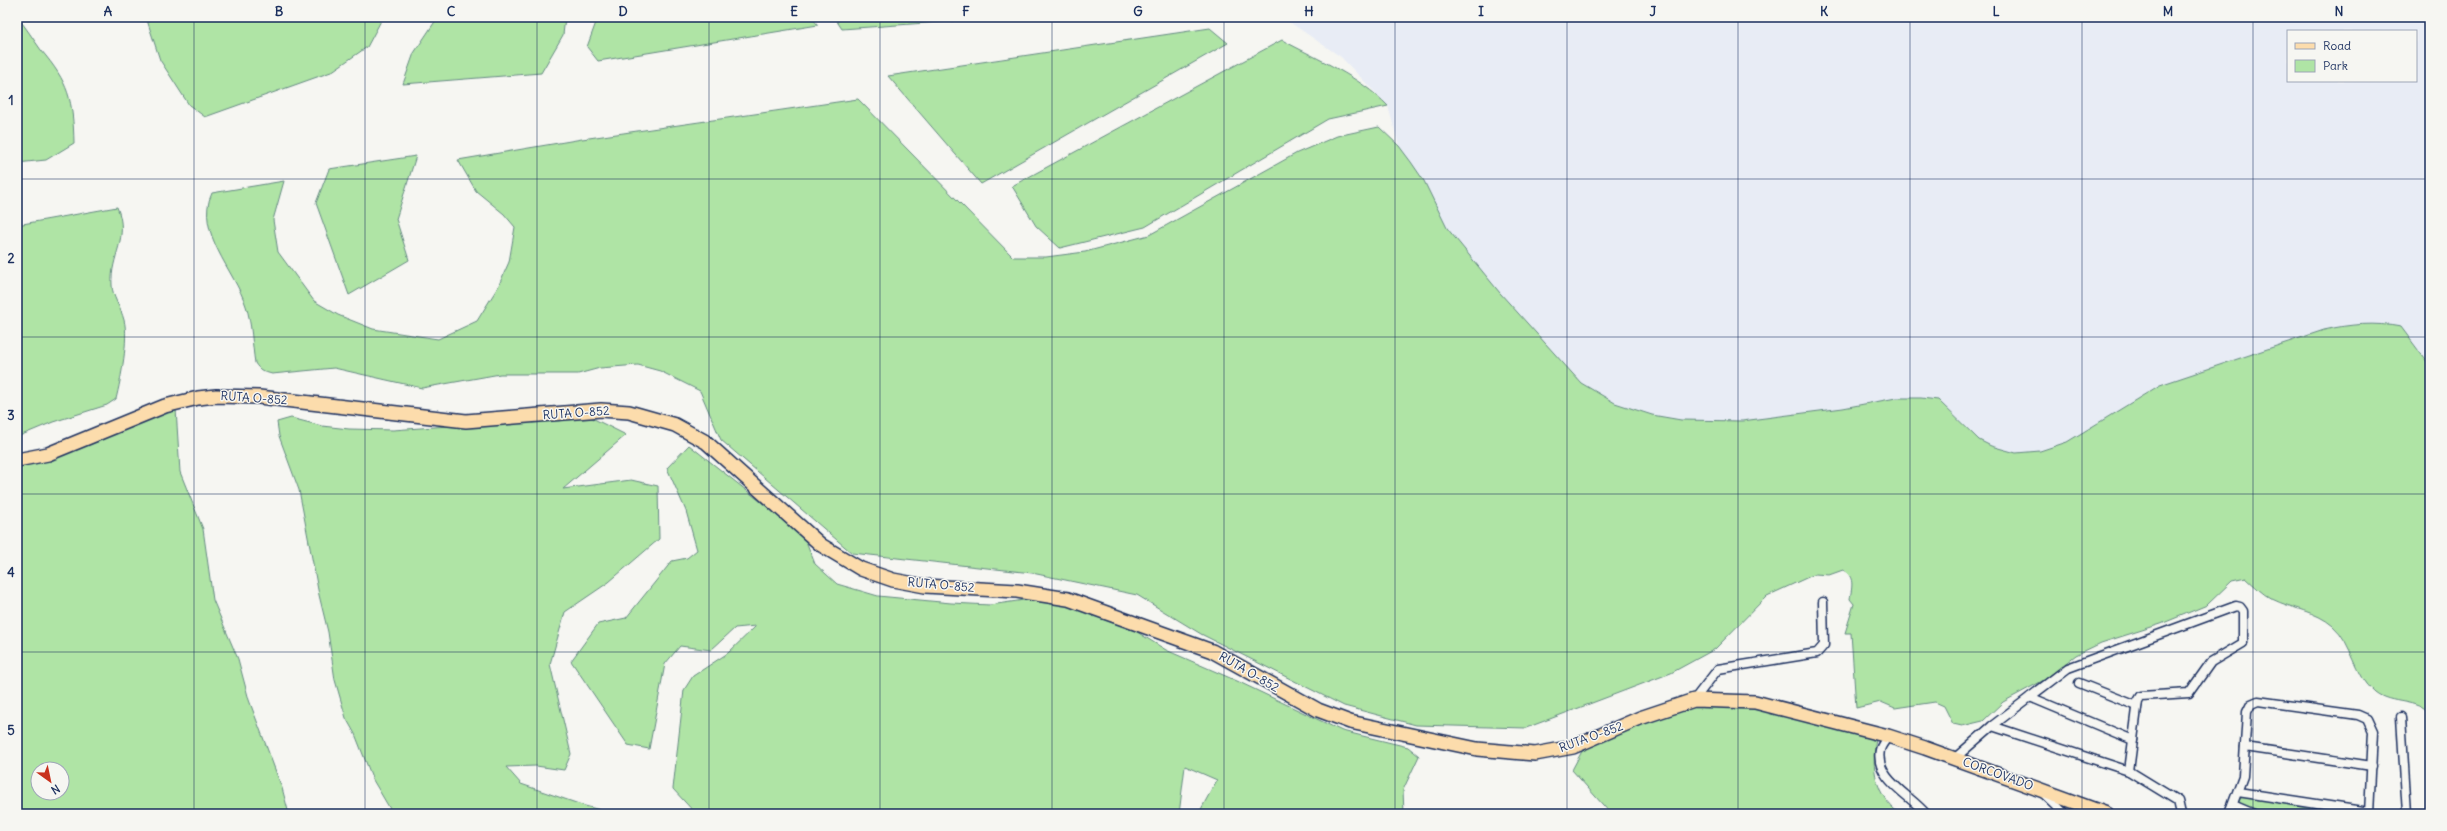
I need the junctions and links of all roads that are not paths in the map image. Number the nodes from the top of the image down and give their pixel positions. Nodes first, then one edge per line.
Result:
1 (17, 460) edge
2 (1824, 602) dead end
3 (2079, 683) dead end
4 (2030, 697) junction
5 (1694, 700) junction
6 (2137, 706) junction
7 (2400, 717) dead end
8 (1992, 726) junction
9 (1888, 736) junction
10 (2133, 740) junction
11 (2245, 747) junction
12 (1954, 759) junction
13 (2372, 766) junction
14 (2129, 771) junction
15 (2038, 789) junction
16 (2238, 792) junction
17 (2232, 805) junction
18 (2369, 813) edge
19 (1926, 814) edge
20 (2065, 814) edge
21 (2107, 814) edge
22 (2181, 814) edge
23 (2229, 814) edge
24 (2254, 814) edge
25 (2407, 814) edge

1 - 5 main road, RUTA O-852
2 - 5 street
3 - 6 street
4 - 6 street
4 - 8 street
4 - 10 street
5 - 9 main road, RUTA O-852
6 - 10 street
7 - 25 street
8 - 12 street
8 - 14 street
9 - 12 main road, CORCOVADO
9 - 19 street
10 - 14 street
11 - 13 street
11 - 13 street
11 - 16 street
12 - 15 main road, CORCOVADO
13 - 18 street
14 - 22 street
15 - 20 street
15 - 21 main road, CORCOVADO
16 - 17 street
16 - 18 street
17 - 23 street
17 - 24 street

